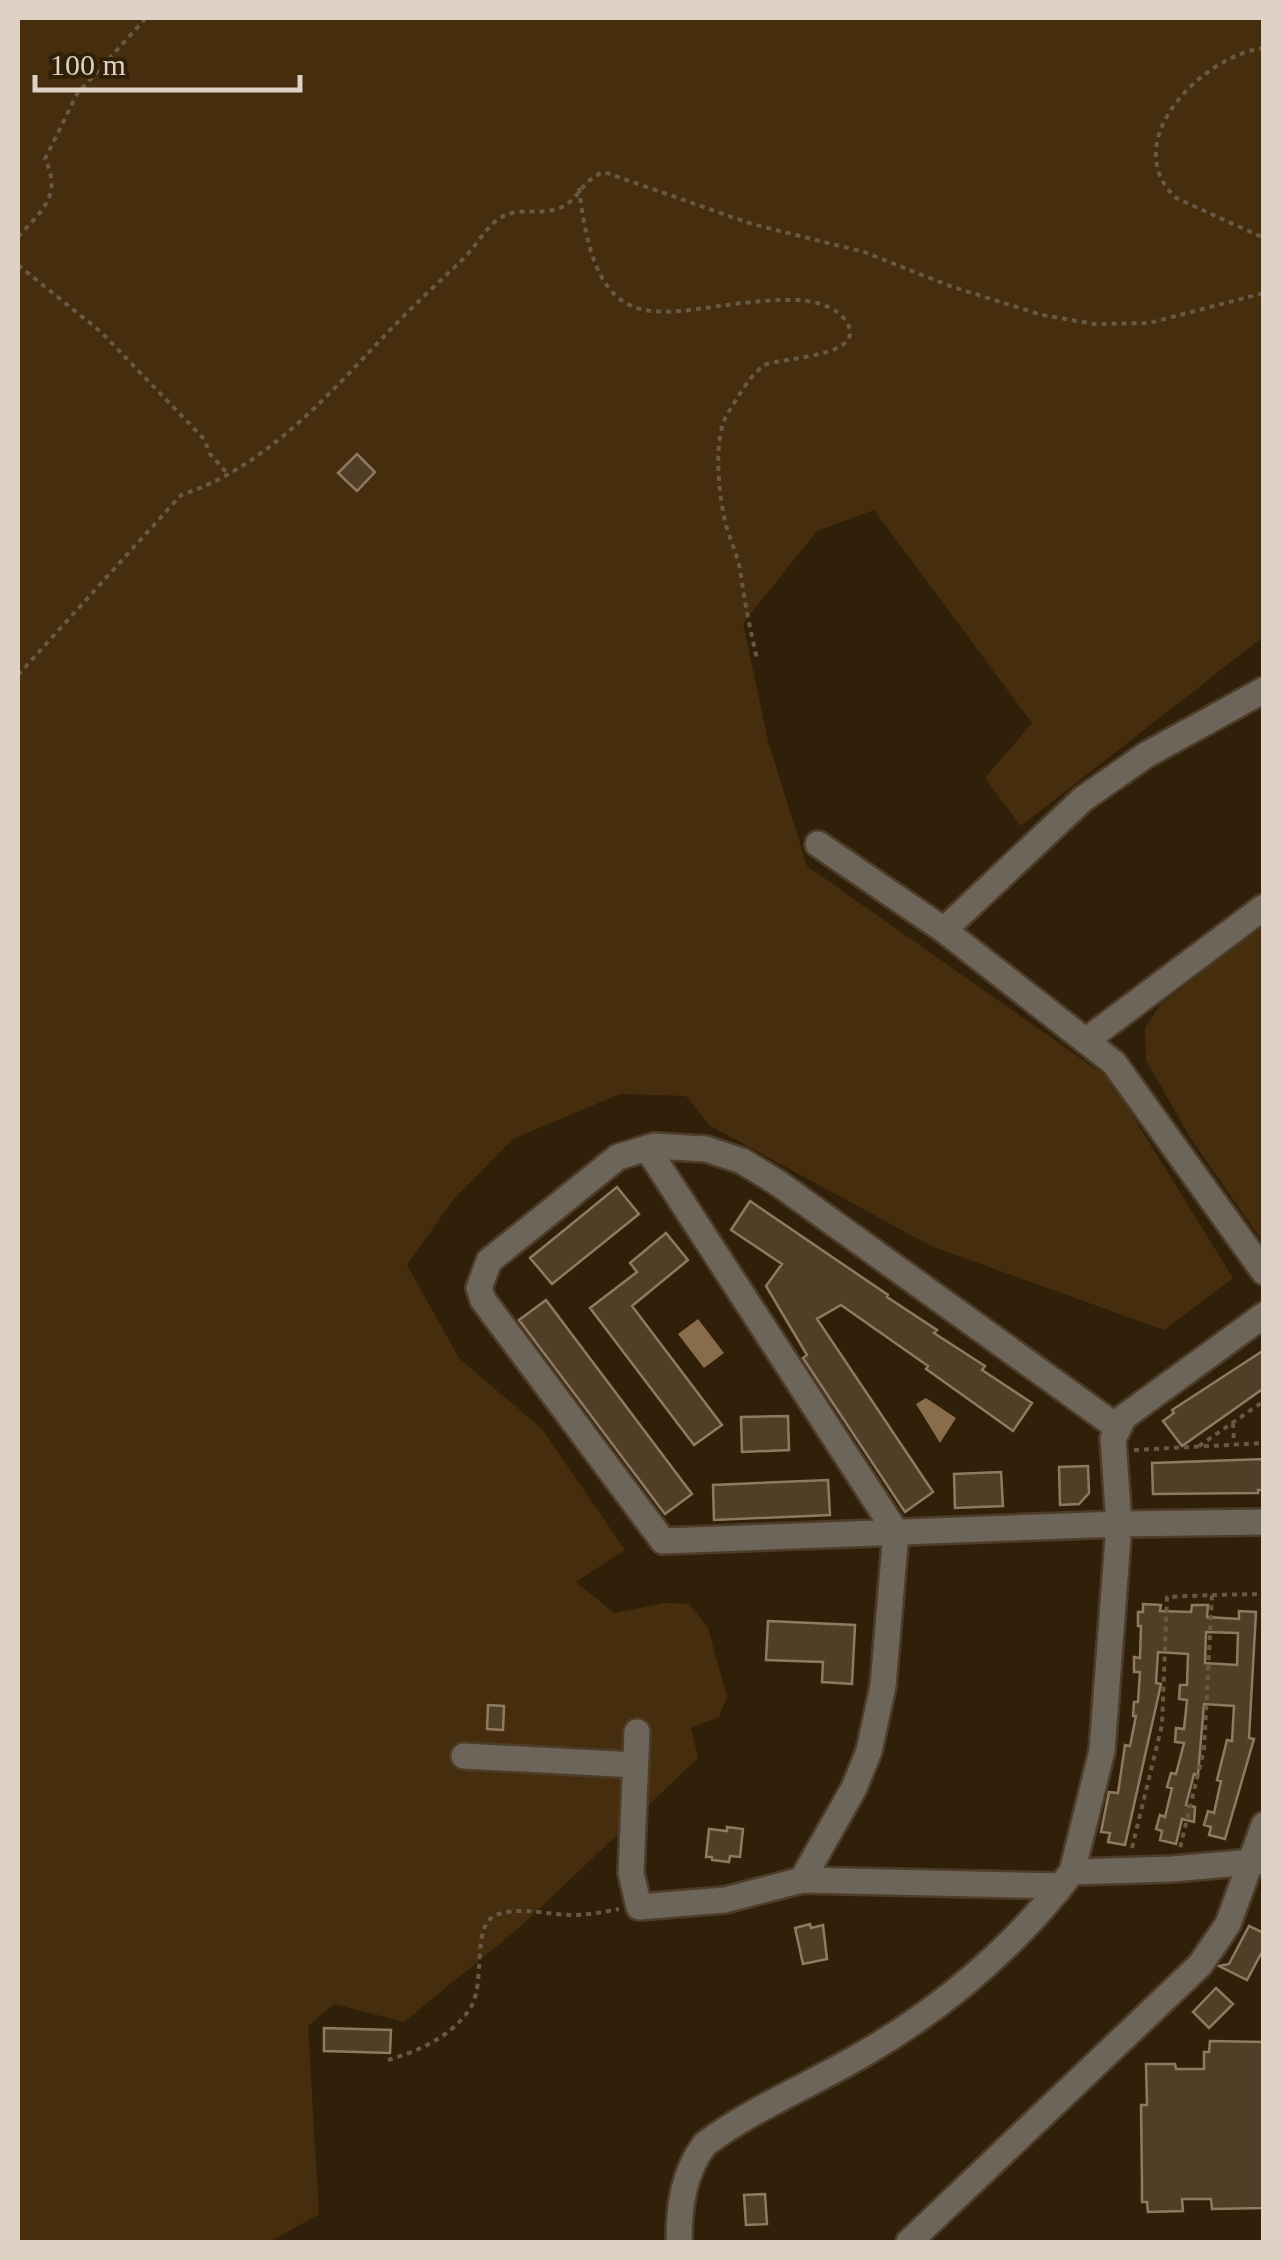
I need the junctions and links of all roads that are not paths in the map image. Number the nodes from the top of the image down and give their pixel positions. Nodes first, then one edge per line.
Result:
1 (1264, 690) edge
2 (818, 844) dead end
3 (1264, 907) edge
4 (944, 930) junction
5 (1088, 1039) junction
6 (647, 1148) junction
7 (1264, 1272) edge
8 (1264, 1316) edge
9 (1116, 1427) junction
10 (1264, 1522) edge
11 (1119, 1524) junction
12 (896, 1532) junction
13 (637, 1732) dead end
14 (464, 1756) dead end
15 (636, 1765) junction
16 (1264, 1825) edge
17 (1257, 1861) edge
18 (1066, 1879) junction
19 (802, 1880) junction
20 (679, 2242) edge
21 (909, 2242) edge

1 - 4 street
2 - 4 street
3 - 5 street
4 - 5 street
5 - 7 street
6 - 9 street
6 - 12 street
6 - 12 street
8 - 9 street
9 - 11 street
10 - 11 street
11 - 12 street
11 - 18 street
12 - 19 street
13 - 15 street
14 - 15 street
15 - 19 street
16 - 17 street
17 - 18 street
17 - 21 street
18 - 19 street
18 - 20 street

